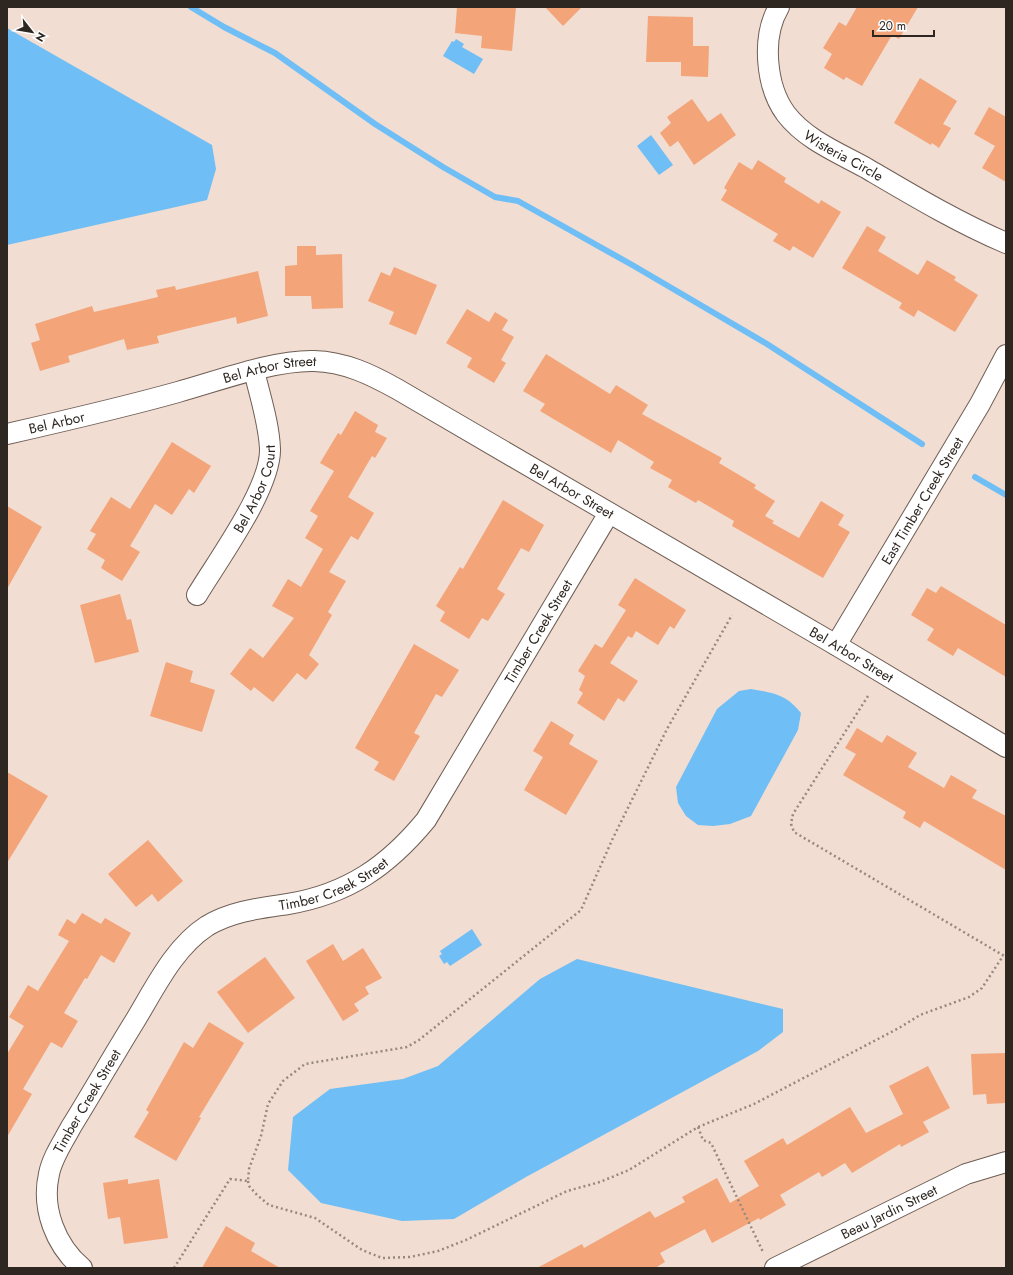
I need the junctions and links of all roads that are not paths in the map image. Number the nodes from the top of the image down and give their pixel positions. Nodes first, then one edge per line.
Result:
1 (779, 7) edge
2 (1006, 243) edge
3 (1006, 355) edge
4 (254, 371) junction
5 (107, 412) joint
6 (7, 434) edge
7 (609, 513) junction
8 (197, 595) dead end
9 (836, 645) junction
10 (1006, 747) edge
11 (1006, 1162) edge
12 (770, 1262) edge
13 (82, 1268) edge

1 - 2 street, Wisteria Circle
3 - 9 street, East Timber Creek Street
4 - 5 street, Bel Arbor Street
4 - 7 street, Bel Arbor Street
4 - 8 street, Bel Arbor Court
5 - 6 street, Bel Arbor
7 - 9 street, Bel Arbor Street
7 - 13 street, Timber Creek Street
9 - 10 street, Bel Arbor Street
11 - 12 street, Beau Jardin Street

